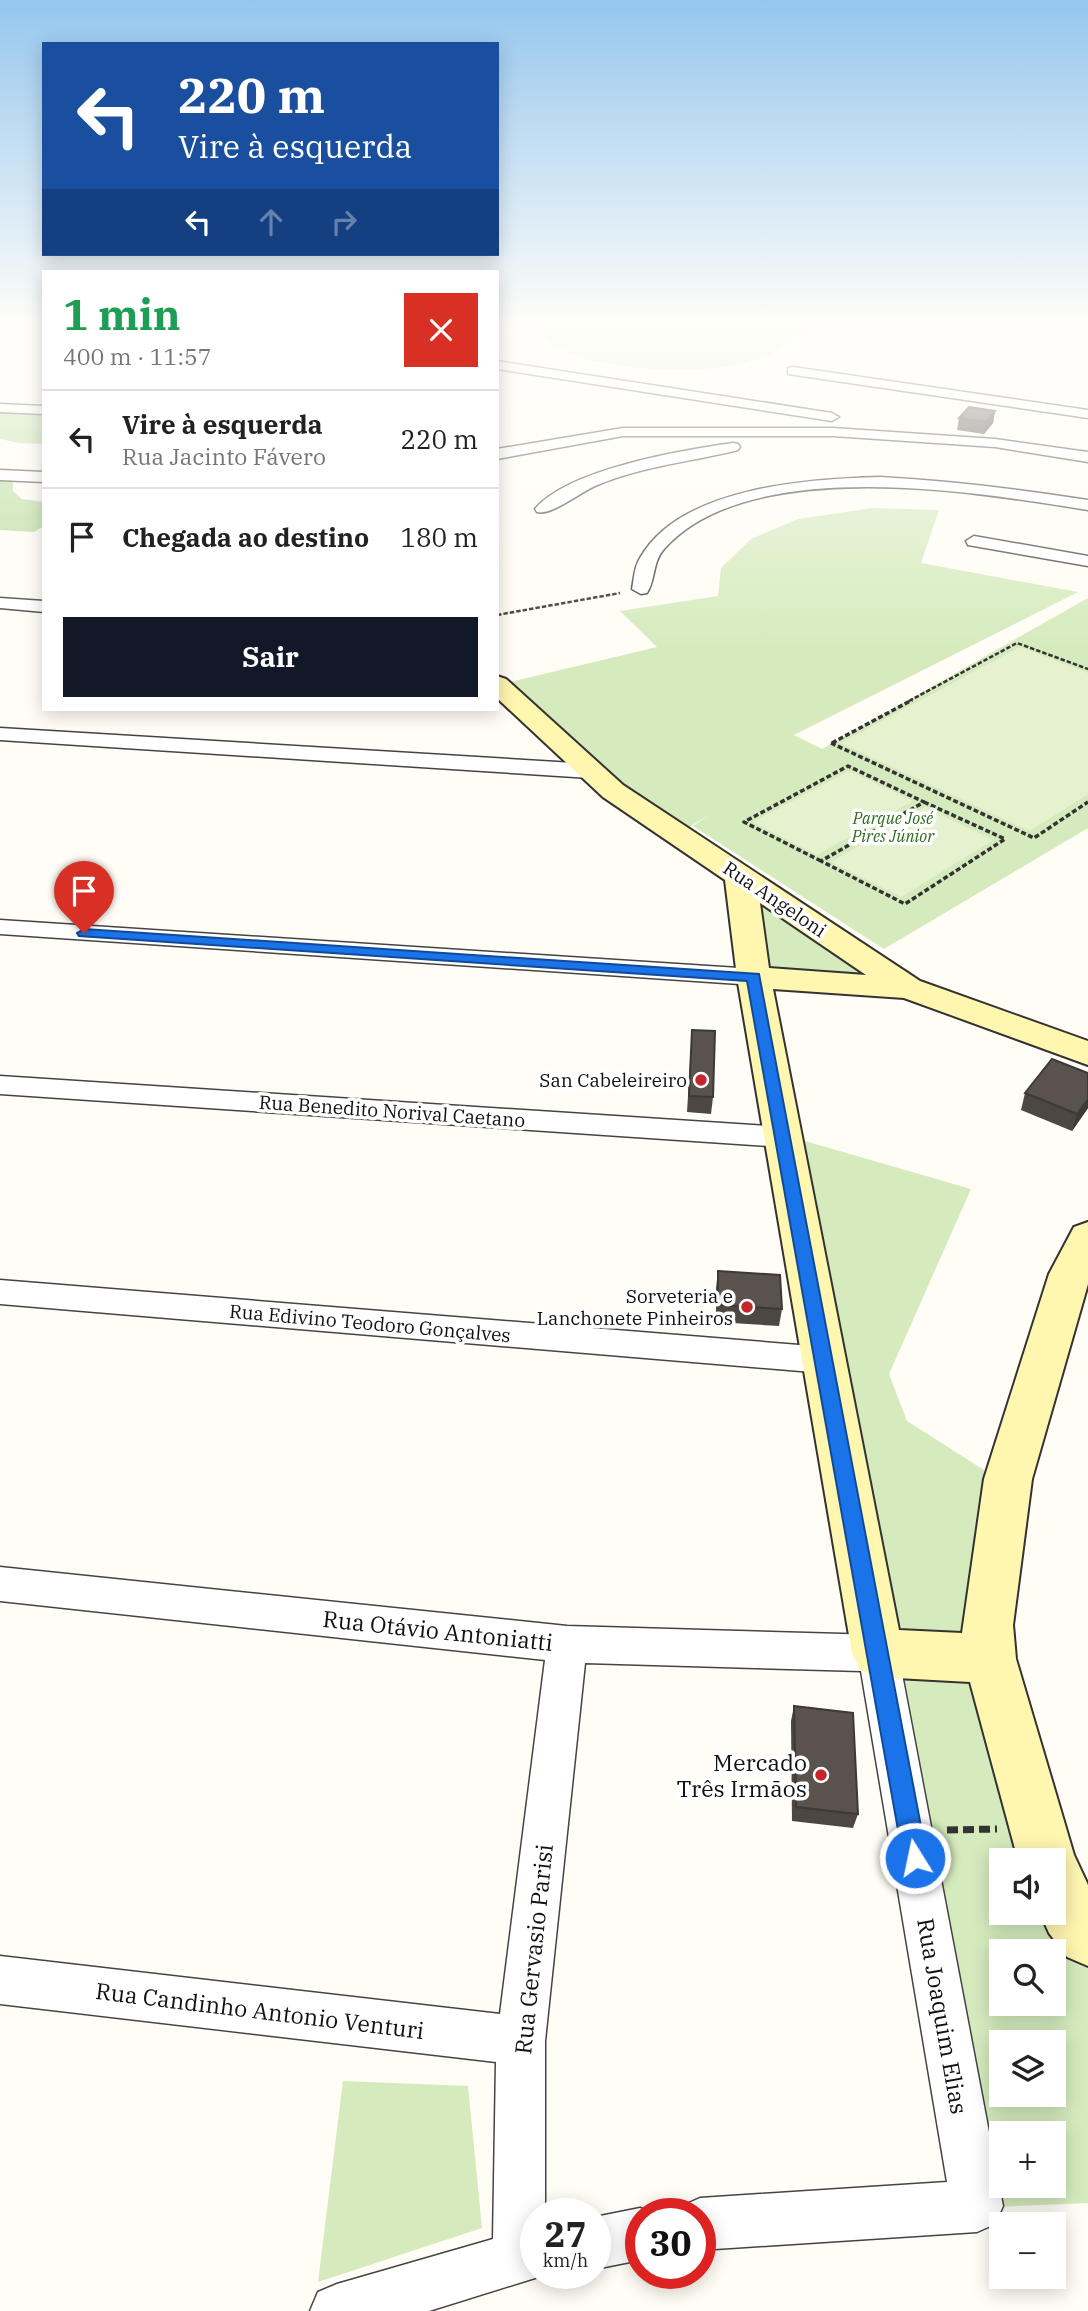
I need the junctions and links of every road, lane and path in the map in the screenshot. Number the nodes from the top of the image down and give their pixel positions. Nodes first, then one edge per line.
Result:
1 (612, 434) edge
2 (845, 434) edge
3 (929, 434) edge
4 (932, 438) junction
5 (499, 443) edge
6 (908, 444) junction
7 (516, 450) junction
8 (499, 454) edge
9 (1088, 457) edge
10 (0, 475) edge
11 (42, 477) edge
12 (1088, 505) edge
13 (543, 509) dead end
14 (974, 541) dead end
15 (1088, 561) edge
16 (641, 589) joint
17 (0, 603) edge
18 (42, 607) edge
19 (499, 615) edge
20 (1088, 669) edge
21 (499, 686) edge
22 (0, 734) edge
23 (556, 740) junction
24 (513, 765) junction
25 (590, 771) junction
26 (924, 802) junction
27 (1088, 802) edge
28 (821, 861) junction
29 (740, 876) junction
30 (0, 927) edge
31 (754, 977) junction
32 (908, 988) junction
33 (1088, 1054) edge
34 (0, 1085) edge
35 (783, 1137) junction
36 (1088, 1237) edge
37 (0, 1292) edge
38 (824, 1360) junction
39 (0, 1584) edge
40 (568, 1644) junction
41 (878, 1653) junction
42 (995, 1677) junction
43 (911, 1831) junction
44 (1007, 1848) edge
45 (1044, 1848) edge
46 (1066, 1902) edge
47 (1088, 1936) edge
48 (0, 1980) edge
49 (521, 2041) junction
50 (525, 2198) edge
51 (716, 2223) edge
52 (520, 2257) edge
53 (337, 2311) edge

1 - 7 street
2 - 6 street
3 - 4 street
4 - 6 street
4 - 9 street
5 - 7 street
6 - 13 street
7 - 8 street
10 - 11 street
12 - 16 street
14 - 15 street
16 - 19 path
17 - 18 street
20 - 27 path
21 - 23 street, Rua Angeloni
22 - 24 street
23 - 24 street
23 - 25 street, Rua Angeloni
24 - 25 street
25 - 29 street, Rua Angeloni
26 - 28 path
26 - 28 path
26 - 28 path
29 - 31 street, Rua Joaquim Elias
29 - 32 street, Rua Angeloni
30 - 31 street
31 - 32 street
31 - 35 street, Rua Joaquim Elias
32 - 33 street, Rua Angeloni
34 - 35 street, Rua Benedito Norival Caetano
35 - 38 street, Rua Joaquim Elias
36 - 42 street
37 - 38 street, Rua Edivino Teodoro Gonçalves
38 - 41 street, Rua Joaquim Elias
39 - 40 street, Rua Otávio Antoniatti
40 - 41 street, Rua Otávio Antoniatti
40 - 49 street, Rua Gervasio Parisi
41 - 42 street
41 - 43 street, Rua Joaquim Elias
42 - 45 street
43 - 44 path
43 - 51 street, Rua Joaquim Elias
46 - 47 street
48 - 49 street, Rua Candinho Antonio Venturi
49 - 50 street, Rua Gervasio Parisi
52 - 53 street

